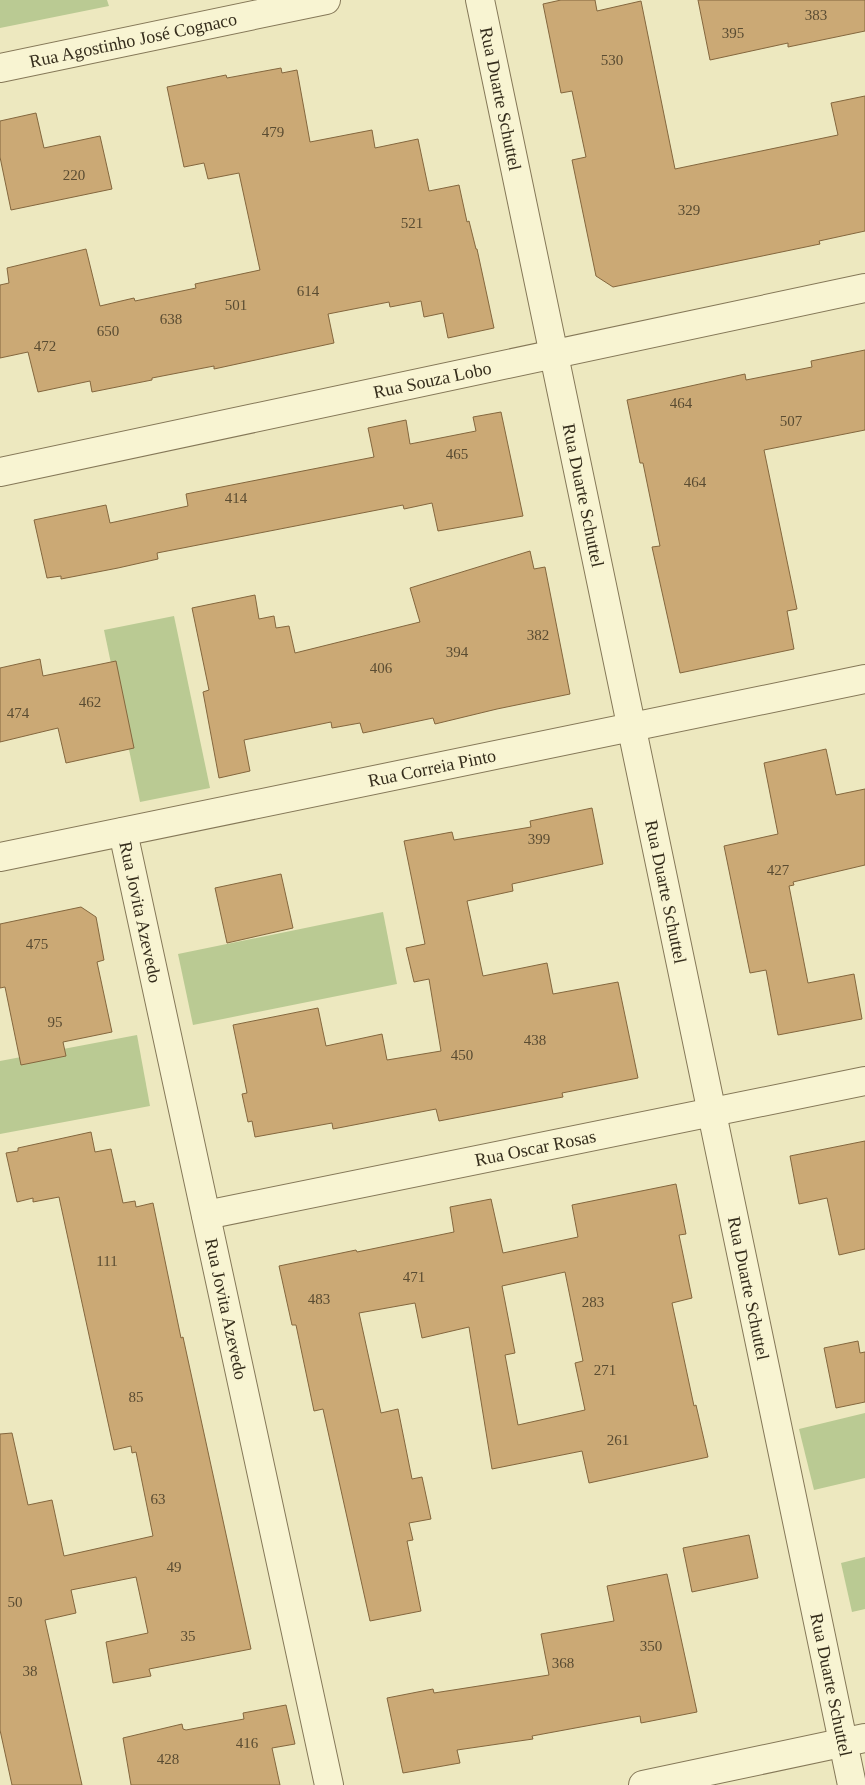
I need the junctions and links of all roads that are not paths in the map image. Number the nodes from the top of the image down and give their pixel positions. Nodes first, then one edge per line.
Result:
1 (326, 0) edge
2 (480, 0) edge
3 (0, 68) edge
4 (865, 288) edge
5 (553, 354) junction
6 (0, 472) edge
7 (865, 679) edge
8 (631, 727) junction
9 (123, 832) junction
10 (0, 857) edge
11 (865, 1081) edge
12 (711, 1112) junction
13 (206, 1215) junction
14 (854, 1741) edge
15 (329, 1785) edge
16 (643, 1785) edge
17 (852, 1785) edge

1 - 3 street, Rua Agostinho José Cognaco
2 - 5 street, Rua Duarte Schuttel
4 - 5 street, Rua Souza Lobo
5 - 6 street, Rua Souza Lobo
5 - 8 street, Rua Duarte Schuttel
7 - 8 street, Rua Correia Pinto
8 - 9 street, Rua Correia Pinto
8 - 12 street, Rua Duarte Schuttel
9 - 10 street, Rua Correia Pinto
9 - 13 street, Rua Jovita Azevedo
11 - 12 street, Rua Oscar Rosas
12 - 13 street, Rua Oscar Rosas
12 - 14 street, Rua Duarte Schuttel
13 - 15 street, Rua Jovita Azevedo
14 - 16 street
14 - 17 street, Rua Duarte Schuttel

